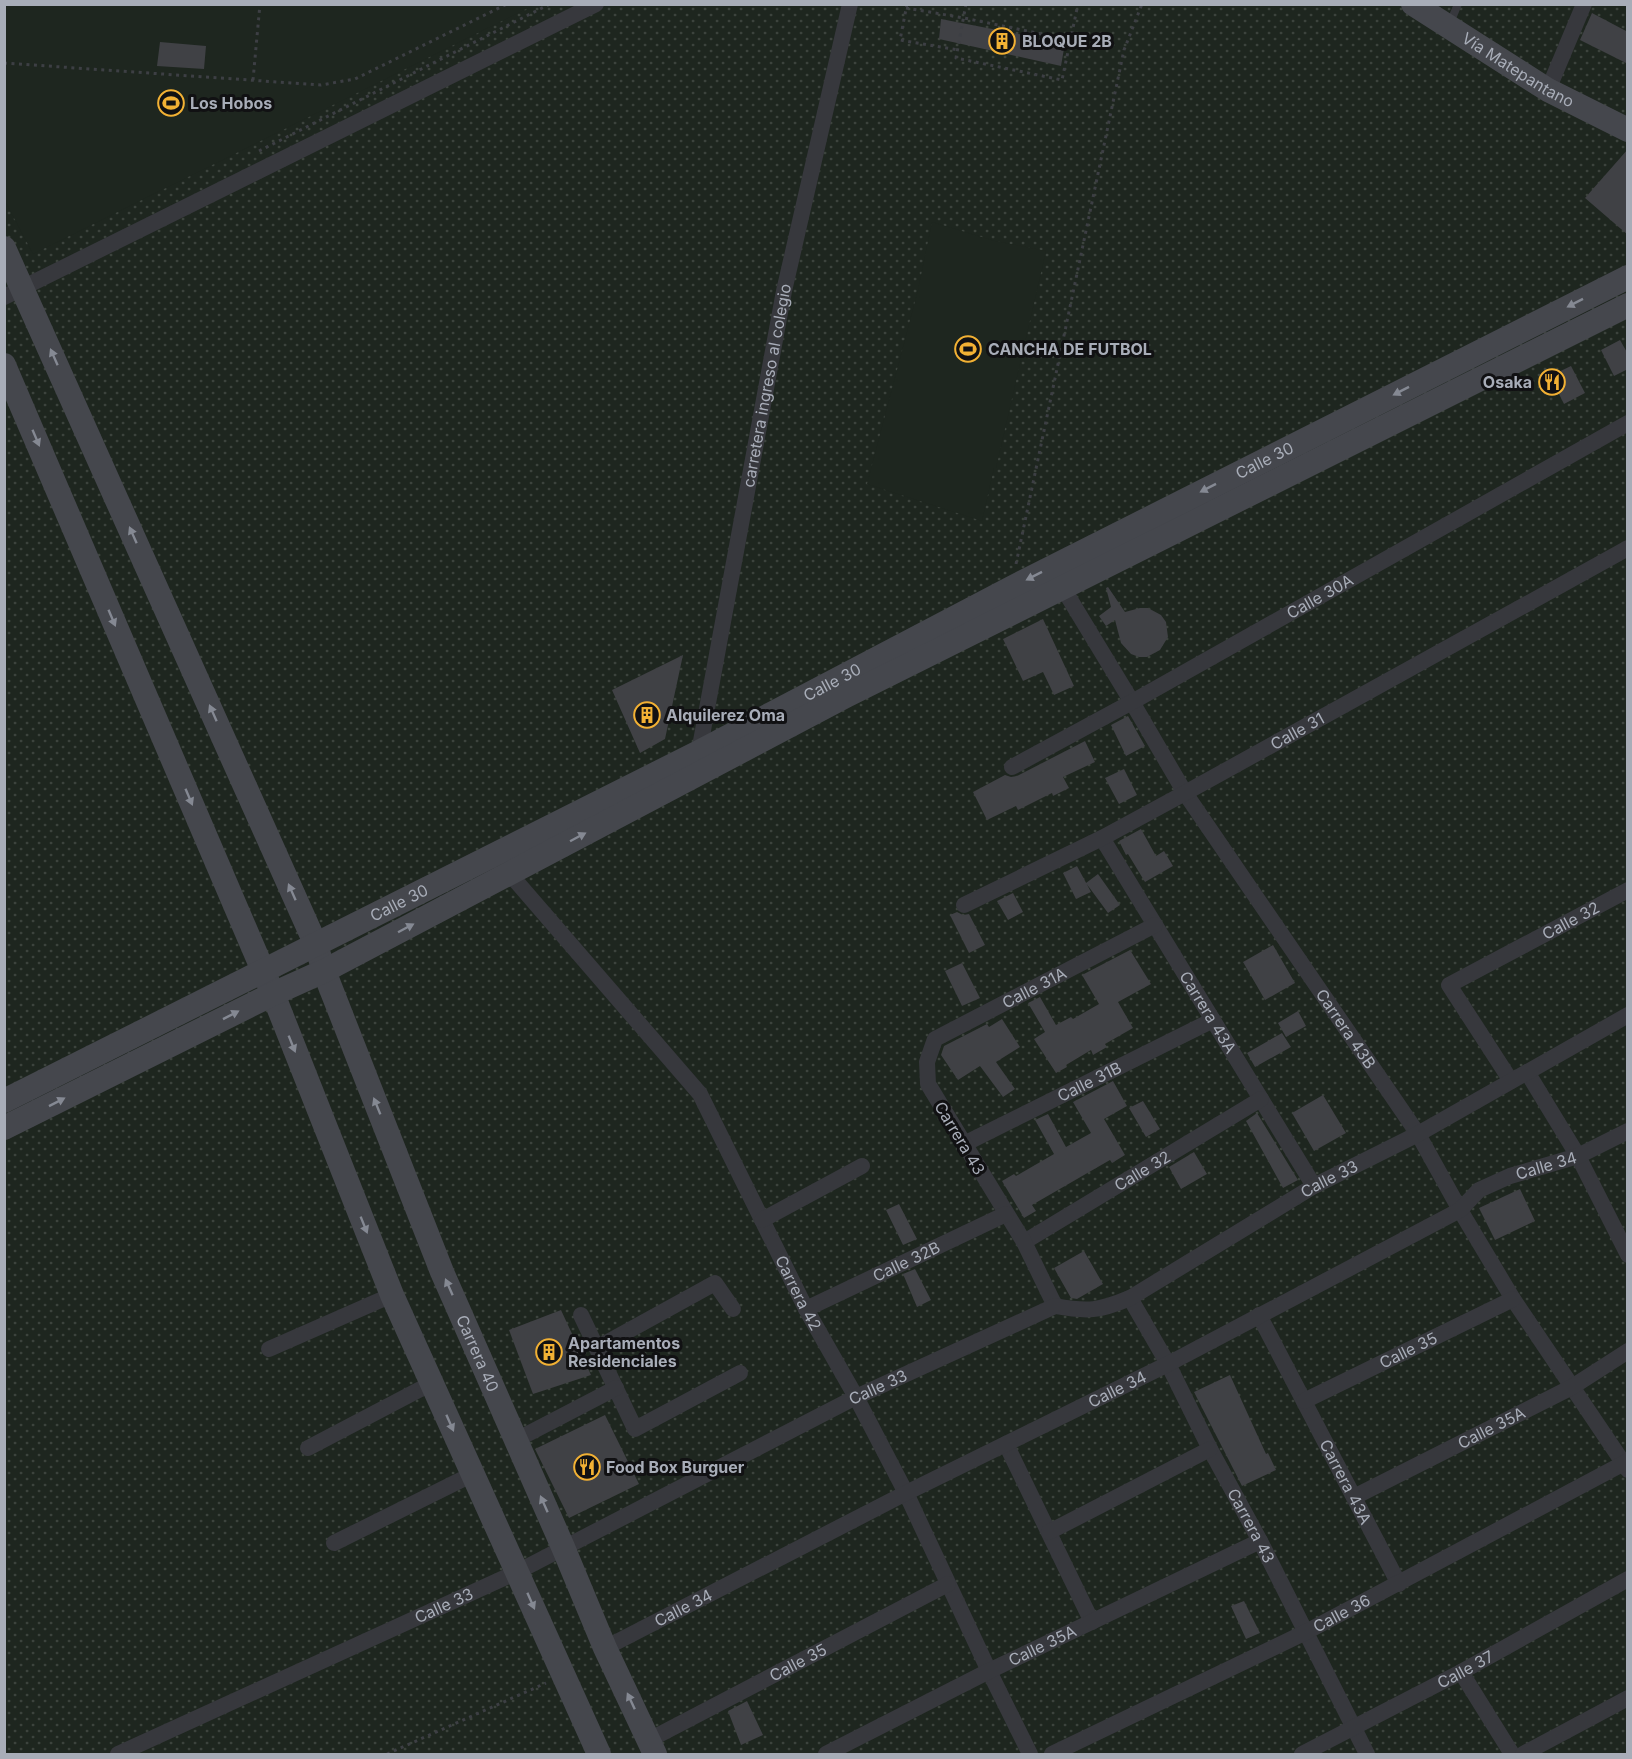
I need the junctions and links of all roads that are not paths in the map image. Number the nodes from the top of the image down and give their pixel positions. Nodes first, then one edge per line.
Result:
1 (596, 4) edge
2 (850, 4) edge
3 (1413, 4) edge
4 (1458, 4) edge
5 (1584, 4) edge
6 (1448, 27) junction
7 (1548, 90) junction
8 (1628, 130) edge
9 (4, 248) edge
10 (1628, 277) edge
11 (14, 292) edge
12 (1628, 305) edge
13 (4, 365) edge
14 (1628, 423) edge
15 (1628, 548) edge
16 (1063, 588) junction
17 (1132, 702) junction
18 (704, 760) junction
19 (1012, 767) dead end
20 (1185, 793) junction
21 (1102, 838) junction
22 (509, 873) junction
23 (1628, 890) edge
24 (964, 905) dead end
25 (1155, 925) junction
26 (316, 945) junction
27 (262, 970) junction
28 (324, 971) junction
29 (273, 994) junction
30 (1628, 1015) edge
31 (1213, 1020) junction
32 (927, 1062) joint
33 (1527, 1072) junction
34 (1511, 1081) junction
35 (1261, 1099) junction
36 (4, 1101) edge
37 (4, 1128) edge
38 (1628, 1131) edge
39 (1418, 1134) junction
40 (964, 1144) junction
41 (1578, 1155) junction
42 (862, 1166) dead end
43 (1314, 1186) junction
44 (1460, 1210) junction
45 (1006, 1214) junction
46 (762, 1220) junction
47 (1024, 1242) junction
48 (1626, 1246) edge
49 (392, 1295) junction
50 (1130, 1298) junction
51 (1513, 1299) junction
52 (1055, 1306) junction
53 (733, 1309) dead end
54 (806, 1309) junction
55 (581, 1315) dead end
56 (1258, 1316) junction
57 (597, 1348) junction
58 (269, 1349) dead end
59 (1628, 1351) edge
60 (1168, 1364) junction
61 (740, 1373) dead end
62 (432, 1383) junction
63 (1572, 1387) junction
64 (616, 1388) junction
65 (856, 1397) junction
66 (1304, 1401) junction
67 (516, 1440) junction
68 (1006, 1444) junction
69 (308, 1448) dead end
70 (1210, 1449) junction
71 (1626, 1465) edge
72 (473, 1474) junction
73 (906, 1494) junction
74 (1354, 1497) junction
75 (1049, 1532) junction
76 (1260, 1541) junction
77 (334, 1543) dead end
78 (563, 1548) junction
79 (518, 1572) junction
80 (1628, 1579) edge
81 (948, 1584) junction
82 (1400, 1584) junction
83 (1092, 1623) junction
84 (1306, 1632) junction
85 (605, 1648) junction
86 (989, 1671) junction
87 (1461, 1672) junction
88 (1628, 1698) edge
89 (1354, 1727) junction
90 (652, 1747) edge
91 (118, 1755) edge
92 (599, 1755) edge
93 (826, 1755) edge
94 (1030, 1755) edge
95 (1052, 1755) edge
96 (1302, 1755) edge
97 (1367, 1755) edge
98 (1512, 1755) edge
99 (1523, 1755) edge

1 - 11 street
2 - 18 street, carretera ingreso al colegio
3 - 6 main road, Vía Matepantano
4 - 6 lane
5 - 7 street
6 - 7 main road, Vía Matepantano
7 - 8 main road, Vía Matepantano
9 - 11 main road, Carrera 40
10 -> 18 main road, Calle 30
26 -> 11 main road, Carrera 40
12 - 16 main road, Calle 30
13 -> 27 main road
14 - 17 street, Calle 30A
15 - 20 street, Calle 31
16 - 17 street, Carrera 43B
16 - 18 main road, Calle 30
17 - 19 street, Calle 30A
17 - 20 street, Carrera 43B
22 -> 18 main road, Calle 30
18 - 26 main road, Calle 30
20 - 21 street, Calle 31
20 - 39 street, Carrera 43B
21 - 24 street, Calle 31
21 - 25 street, Carrera 43A
28 -> 22 main road, Calle 30
22 - 46 street, Carrera 42
23 - 34 street, Calle 32
25 - 31 street, Carrera 43A
25 - 32 street, Calle 31A
26 - 27 main road, Calle 30
26 - 28 main road, Carrera 40
27 - 29 main road
27 - 36 main road, Calle 30
28 - 29 main road, Calle 30
67 -> 28 main road, Carrera 40
37 -> 29 main road, Calle 30
29 -> 49 main road
30 - 33 street, Calle 33
31 - 35 street, Carrera 43A
31 - 40 street, Calle 31B
32 - 40 street, Carrera 43
33 - 34 street, Calle 33
33 - 41 street
34 - 39 street, Calle 33
35 - 43 street, Carrera 43A
35 - 47 street, Calle 32
38 - 41 street, Calle 34
39 - 43 street, Calle 33
39 - 44 street, Carrera 43B
40 - 45 street, Carrera 43
41 - 44 street, Calle 34
41 - 48 street
42 - 46 street
43 - 50 street, Calle 33
44 - 51 street, Carrera 43B
44 - 56 street, Calle 34
45 - 47 street, Carrera 43
45 - 54 street, Calle 32B
46 - 54 street, Carrera 42
47 - 52 street, Carrera 43
49 - 58 street
49 - 62 main road
50 - 52 street, Calle 33
50 - 60 street, Carrera 43
51 - 63 street, Carrera 43B
51 - 66 street, Calle 35
52 - 65 street, Calle 33
53 - 57 street
54 - 65 street, Carrera 42
55 - 57 street
56 - 60 street, Calle 34
56 - 66 street, Carrera 43A
57 - 64 street
59 - 63 street, Calle 35A
60 - 68 street, Calle 34
60 - 70 street, Carrera 43
61 - 64 street
62 - 69 street
62 -> 72 main road
63 - 71 street, Carrera 43B
63 - 74 street, Calle 35A
64 - 67 street
65 - 73 street, Carrera 42
65 - 78 street, Calle 33
66 - 74 street, Carrera 43A
78 -> 67 main road, Carrera 40
68 - 73 street, Calle 34
68 - 75 street
70 - 75 street
70 - 76 street, Carrera 43
71 - 82 street, Calle 36
72 - 77 street
72 - 79 main road
73 - 81 street, Carrera 42
73 - 85 street, Calle 34
74 - 82 street, Carrera 43A
75 - 83 street
76 - 83 street, Calle 35A
76 - 84 street, Carrera 43
78 - 79 street, Calle 33
78 - 85 main road, Carrera 40
79 - 91 street, Calle 33
79 -> 92 main road
80 - 87 street, Calle 37
81 - 86 street, Carrera 42
81 - 90 street, Calle 35
82 - 84 street, Calle 36
83 - 86 street, Calle 35A
84 - 89 street, Carrera 43
84 - 95 street, Calle 36
90 -> 85 main road, Carrera 40
86 - 93 street, Calle 35A
86 - 94 street, Carrera 42
87 - 89 street, Calle 37
87 - 98 street
88 - 99 street
89 - 96 street, Calle 37
89 - 97 street, Carrera 43

